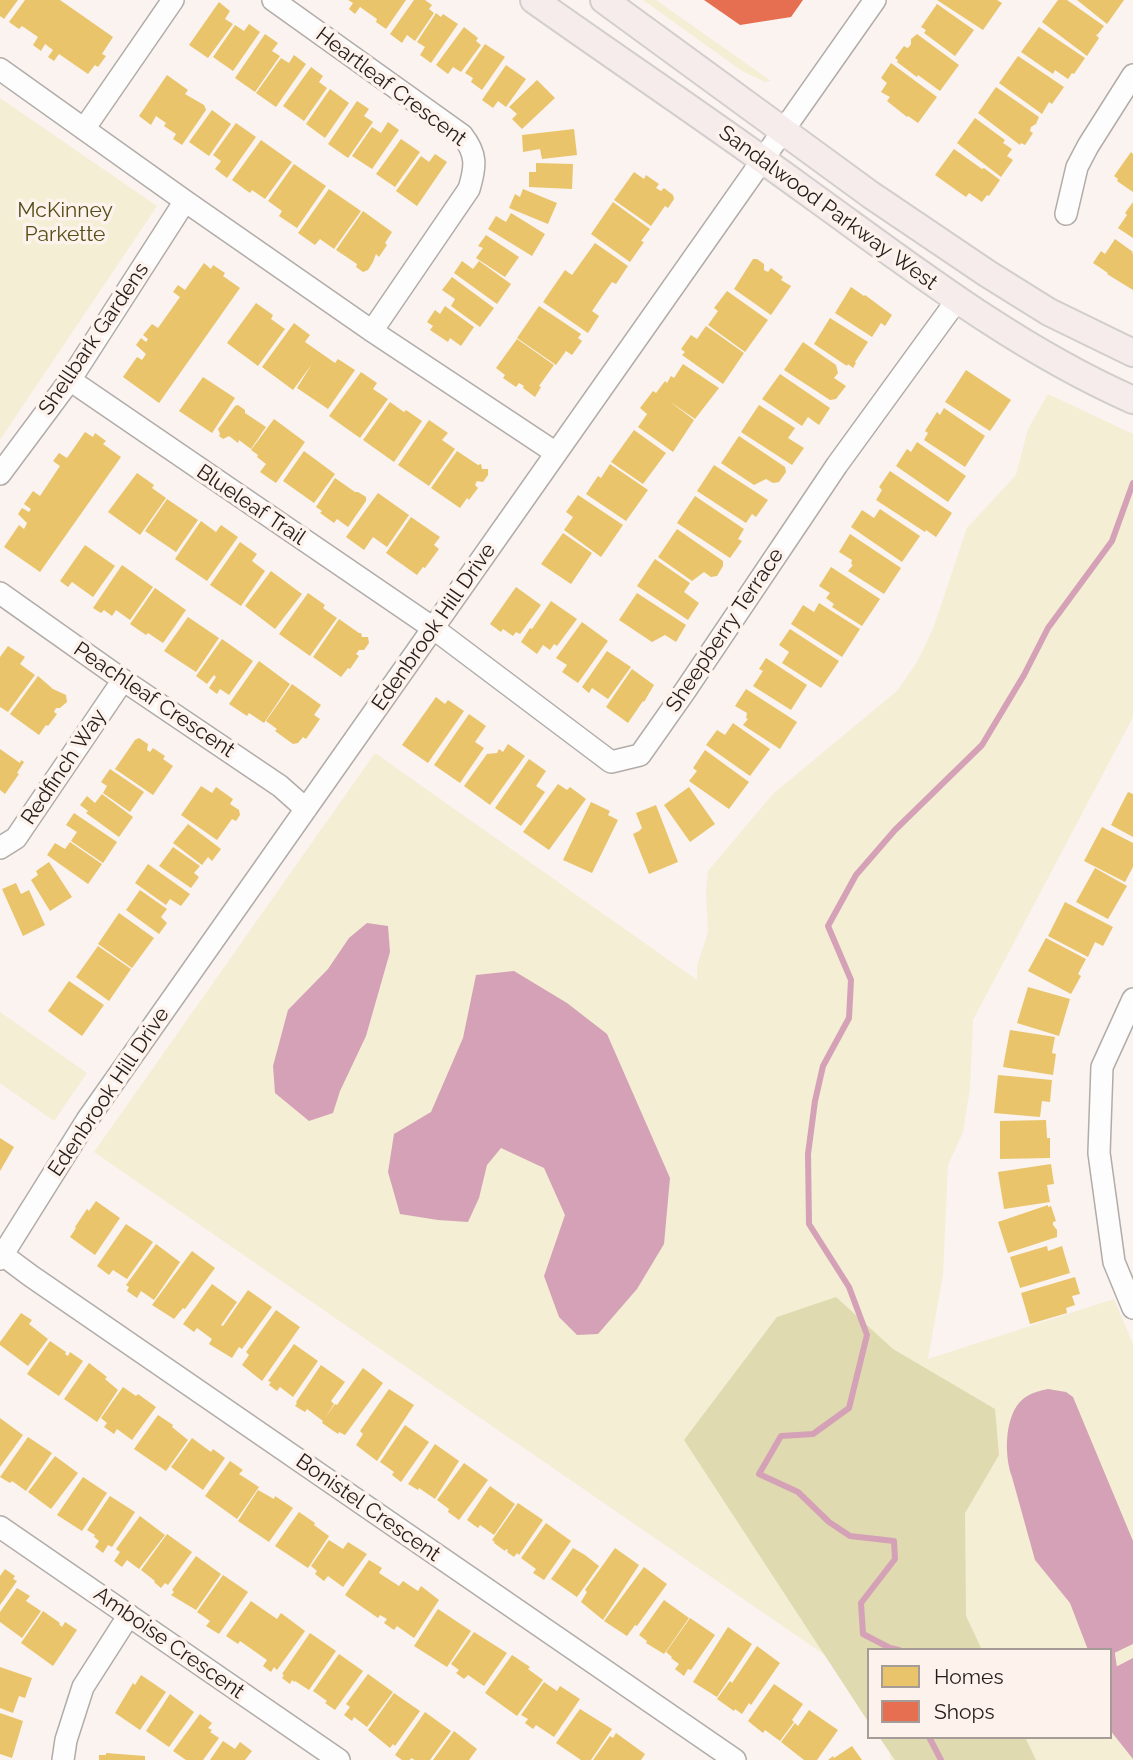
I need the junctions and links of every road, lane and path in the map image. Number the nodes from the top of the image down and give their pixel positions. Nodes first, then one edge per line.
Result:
1 (173, 0) edge
2 (273, 0) edge
3 (534, 0) edge
4 (604, 0) edge
5 (876, 0) edge
6 (0, 69) edge
7 (1133, 75) edge
8 (84, 129) junction
9 (783, 131) junction
10 (763, 160) junction
11 (185, 201) junction
12 (1066, 214) dead end
13 (957, 300) junction
14 (372, 331) junction
15 (1127, 350) edge
16 (70, 380) junction
17 (1133, 401) edge
18 (556, 453) junction
19 (0, 474) edge
20 (0, 593) edge
21 (433, 628) junction
22 (123, 680) junction
23 (306, 808) junction
24 (0, 848) edge
25 (1133, 999) edge
26 (1, 1256) edge
27 (1133, 1308) edge
28 (0, 1527) edge
29 (129, 1615) junction
30 (63, 1760) edge
31 (339, 1760) edge
32 (735, 1760) edge

1 - 8 street
2 - 14 street, Heartleaf Crescent
3 - 10 main road, Sandalwood Parkway West
4 - 9 main road, Sandalwood Parkway West
5 - 9 street, Edenbrook Hill Drive
6 - 8 street
7 - 12 street
8 - 11 street
9 - 10 street, Edenbrook Hill Drive
9 - 15 main road, Sandalwood Parkway West
10 - 13 main road, Sandalwood Parkway West
10 - 18 street, Edenbrook Hill Drive
11 - 14 street
11 - 16 street, Shellbark Gardens
13 - 17 main road, Sandalwood Parkway West
13 - 21 street, Sheepberry Terrace
14 - 18 street
16 - 19 street, Shellbark Gardens
16 - 21 street, Blueleaf Trail
18 - 21 street, Edenbrook Hill Drive
20 - 22 street, Peachleaf Crescent
21 - 23 street, Edenbrook Hill Drive
22 - 23 street, Peachleaf Crescent
22 - 24 street, Redfinch Way
23 - 26 street, Edenbrook Hill Drive
25 - 27 street
26 - 32 street, Bonistel Crescent
28 - 29 street, Amboise Crescent
29 - 30 street
29 - 31 street, Amboise Crescent

